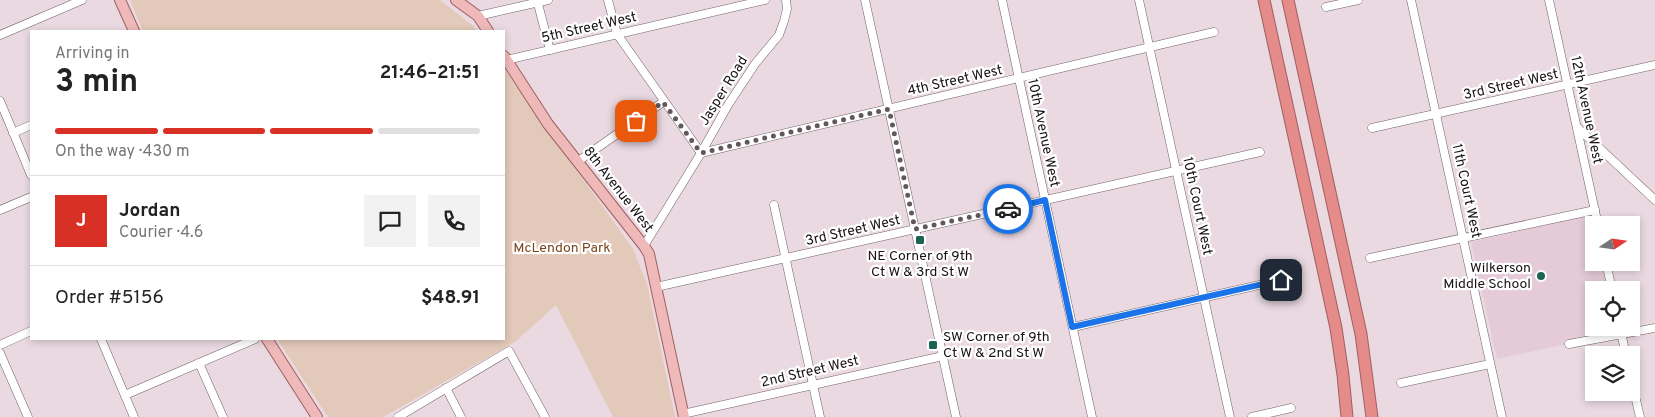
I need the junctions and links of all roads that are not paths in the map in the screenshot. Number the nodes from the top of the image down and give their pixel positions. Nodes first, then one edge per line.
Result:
1 (82, 0) edge
2 (120, 0) edge
3 (456, 0) edge
4 (548, 0) edge
5 (608, 0) edge
6 (765, 0) edge
7 (786, 0) edge
8 (866, 0) edge
9 (1002, 0) edge
10 (1139, 0) edge
11 (1264, 0) edge
12 (1288, 0) edge
13 (1358, 0) edge
14 (1411, 0) edge
15 (1549, 0) edge
16 (538, 1) edge
17 (1326, 7) dead end
18 (478, 16) junction
19 (134, 30) edge
20 (487, 30) edge
21 (1214, 32) dead end
22 (617, 34) junction
23 (0, 35) edge
24 (1149, 47) junction
25 (550, 50) junction
26 (505, 58) edge
27 (1655, 65) edge
28 (1019, 78) junction
29 (1568, 85) junction
30 (0, 101) edge
31 (663, 102) junction
32 (889, 109) junction
33 (1436, 114) junction
34 (30, 125) edge
35 (1372, 128) dead end
36 (1577, 128) junction
37 (13, 133) junction
38 (1260, 152) dead end
39 (701, 153) junction
40 (578, 162) junction
41 (1177, 171) junction
42 (30, 173) edge
43 (30, 197) edge
44 (1045, 200) junction
45 (1655, 200) edge
46 (774, 205) dead end
47 (0, 210) edge
48 (1595, 210) junction
49 (1596, 216) edge
50 (915, 229) junction
51 (1463, 238) junction
52 (644, 246) junction
53 (785, 258) junction
54 (1370, 258) dead end
55 (1281, 280) dead end
56 (656, 287) junction
57 (1204, 297) junction
58 (1072, 327) junction
59 (1655, 328) edge
60 (1640, 329) edge
61 (30, 332) edge
62 (1601, 336) edge
63 (101, 340) edge
64 (253, 340) edge
65 (268, 340) edge
66 (1569, 344) dead end
67 (0, 345) edge
68 (0, 353) edge
69 (943, 356) junction
70 (199, 363) junction
71 (1490, 364) junction
72 (1401, 383) dead end
73 (813, 385) junction
74 (446, 388) junction
75 (126, 395) junction
76 (1636, 401) edge
77 (1291, 408) dead end
78 (683, 415) edge
79 (28, 417) edge
80 (134, 417) edge
81 (223, 417) edge
82 (317, 417) edge
83 (398, 417) edge
84 (462, 417) edge
85 (545, 417) edge
86 (820, 417) edge
87 (956, 417) edge
88 (1092, 417) edge
89 (1230, 417) edge
90 (1252, 417) edge
91 (1348, 417) edge
92 (1372, 417) edge
93 (1502, 417) edge
94 (1640, 417) edge

1 - 23 street
2 - 19 main road
3 - 18 main road
4 - 16 street
5 - 22 street
6 - 22 street, 5th Street West
7 - 39 street, Jasper Road
8 - 32 street
9 - 28 street, 10th Avenue West
10 - 24 street, 10th Court West
11 - 91 highway
12 - 92 highway
13 - 17 street
14 - 33 street, 11th Court West
15 - 29 street, 12th Avenue West
16 - 18 street
16 - 25 street
18 - 20 main road
21 - 24 street, 4th Street West
22 - 25 street, 5th Street West
22 - 31 street
24 - 28 street, 4th Street West
24 - 41 street, 10th Court West
25 - 26 street, 5th Street West
26 - 40 main road, 8th Avenue West
27 - 29 street, 3rd Street West
28 - 32 street, 4th Street West
28 - 44 street, 10th Avenue West
29 - 33 street, 3rd Street West
29 - 36 street, 12th Avenue West
30 - 37 street
31 - 39 street
31 - 40 street
32 - 39 street, 4th Street West
32 - 50 street
33 - 35 street, 3rd Street West
33 - 51 street, 11th Court West
34 - 37 street
36 - 45 street
36 - 48 street, 12th Avenue West
37 - 42 street
38 - 41 street, 3rd Street West
39 - 52 street, Jasper Road
40 - 52 main road, 8th Avenue West
41 - 44 street, 3rd Street West
41 - 57 street, 10th Court West
43 - 47 street
44 - 50 street, 3rd Street West
44 - 58 street, 10th Avenue West
46 - 53 street
48 - 49 street, 12th Avenue West
48 - 51 street
50 - 53 street, 3rd Street West
50 - 69 street
51 - 54 street
51 - 71 street, 11th Court West
52 - 56 main road, 8th Avenue West
53 - 56 street, 3rd Street West
53 - 73 street
55 - 57 street
56 - 78 main road, 8th Avenue West
57 - 58 street
57 - 89 street, 10th Court West
58 - 88 street, 10th Avenue West
59 - 60 street
61 - 67 street
62 - 66 street
63 - 75 street
64 - 70 street
65 - 82 main road
68 - 79 street
69 - 73 street, 2nd Street West
69 - 87 street
70 - 75 street
70 - 81 street
71 - 72 street
71 - 93 street, 11th Court West
73 - 78 street, 2nd Street West
73 - 86 street
74 - 83 street
74 - 84 street
74 - 85 street
75 - 80 street
76 - 94 street
77 - 90 street

